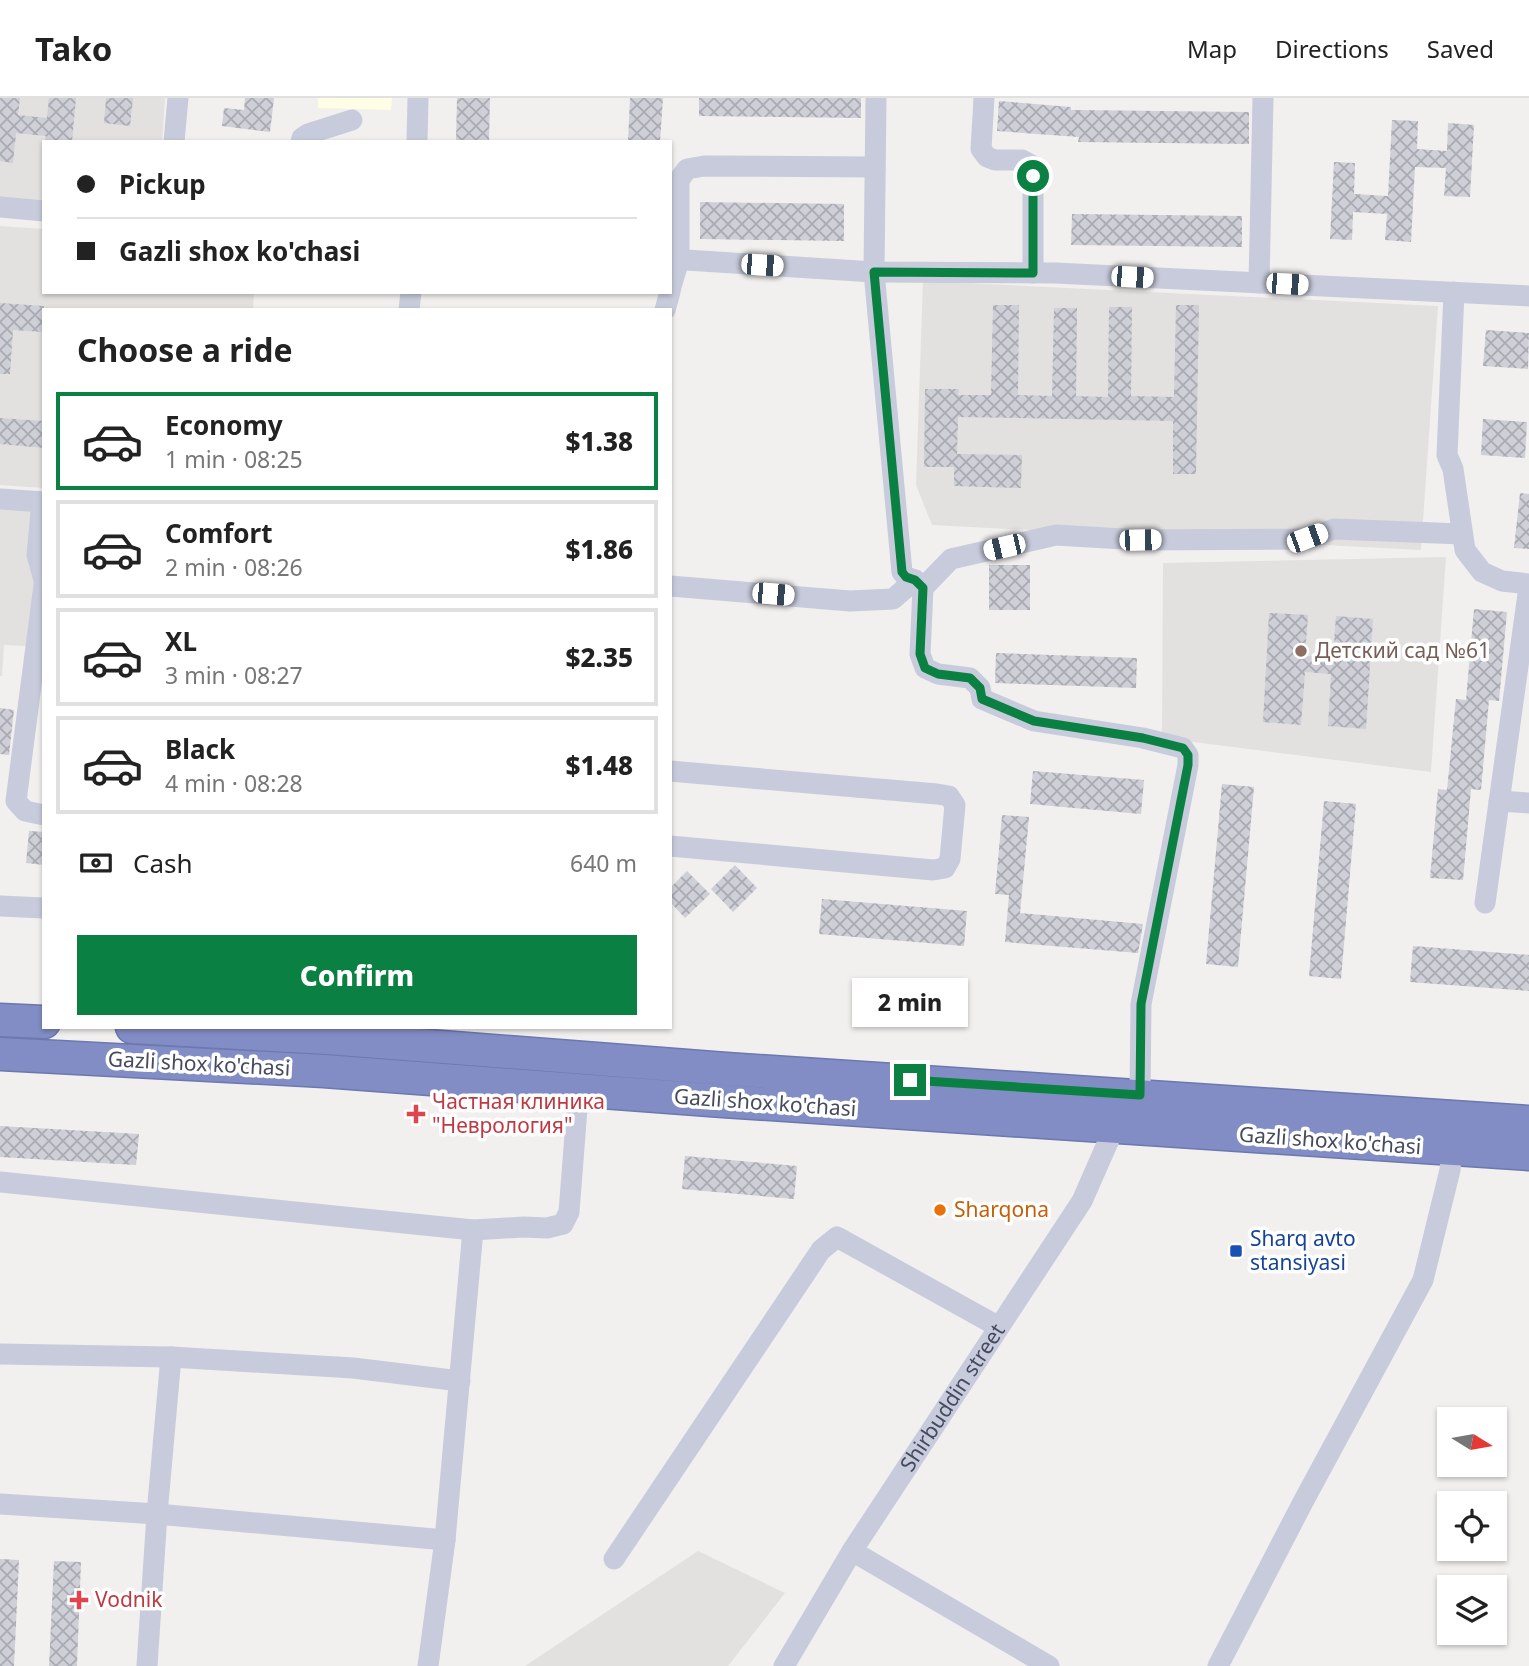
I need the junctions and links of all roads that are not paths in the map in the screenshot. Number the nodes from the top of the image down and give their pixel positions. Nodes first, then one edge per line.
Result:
1 (178, 98) edge
2 (418, 98) edge
3 (876, 98) edge
4 (984, 98) edge
5 (1263, 98) edge
6 (352, 120) dead end
7 (174, 140) edge
8 (302, 140) edge
9 (417, 140) edge
10 (876, 167) junction
11 (0, 208) edge
12 (42, 211) edge
13 (674, 260) edge
14 (874, 272) junction
15 (1033, 273) junction
16 (1259, 283) junction
17 (1454, 292) junction
18 (1529, 296) edge
19 (0, 499) edge
20 (42, 502) edge
21 (42, 511) edge
22 (1462, 534) junction
23 (42, 575) edge
24 (919, 584) junction
25 (1529, 585) edge
26 (672, 586) edge
27 (42, 599) edge
28 (672, 771) edge
29 (1499, 801) junction
30 (1529, 803) edge
31 (42, 815) edge
32 (672, 846) edge
33 (1485, 904) dead end
34 (0, 906) edge
35 (42, 908) edge
36 (0, 1020) edge
37 (42, 1022) edge
38 (197, 1029) edge
39 (327, 1033) edge
40 (0, 1054) edge
41 (1140, 1095) junction
42 (577, 1109) dead end
43 (1529, 1122) edge
44 (1115, 1126) junction
45 (1452, 1148) junction
46 (1529, 1154) edge
47 (0, 1182) edge
48 (473, 1230) junction
49 (999, 1327) junction
50 (0, 1354) edge
51 (171, 1357) junction
52 (460, 1381) junction
53 (0, 1504) edge
54 (156, 1514) junction
55 (445, 1540) junction
56 (852, 1551) junction
57 (614, 1559) dead end
58 (147, 1666) edge
59 (428, 1666) edge
60 (784, 1666) edge
61 (1049, 1666) edge
62 (1218, 1666) edge

1 - 7 street
2 - 9 street
3 - 10 street
4 - 15 street
5 - 16 street
6 - 8 street
10 - 13 street
10 - 14 street
11 - 12 street
13 - 14 street
14 - 15 street
14 - 24 street
15 - 16 street
16 - 17 street
17 - 18 street
17 - 22 street
19 - 20 street
21 - 23 street
22 - 24 street
22 - 25 street
24 - 26 street
24 - 41 street
25 - 29 street
27 - 31 street
28 - 32 street
29 - 30 street
29 - 33 street
34 - 35 street
36 - 37 highway
38 - 39 highway, Gazli shox ko'chasi
39 - 41 highway, Gazli shox ko'chasi
40 - 44 highway, Gazli shox ko'chasi
41 - 43 highway, Gazli shox ko'chasi
42 - 48 street
44 - 45 highway, Gazli shox ko'chasi
44 - 49 street, Shirbuddin street
45 - 46 highway, Gazli shox ko'chasi
45 - 62 street
47 - 48 street
48 - 52 street
49 - 56 street, Shirbuddin street
49 - 57 street
50 - 51 street
51 - 52 street
51 - 54 street
52 - 55 street
53 - 54 street
54 - 55 street
54 - 58 street
55 - 59 street
56 - 60 street, Shirbuddin street
56 - 61 street

